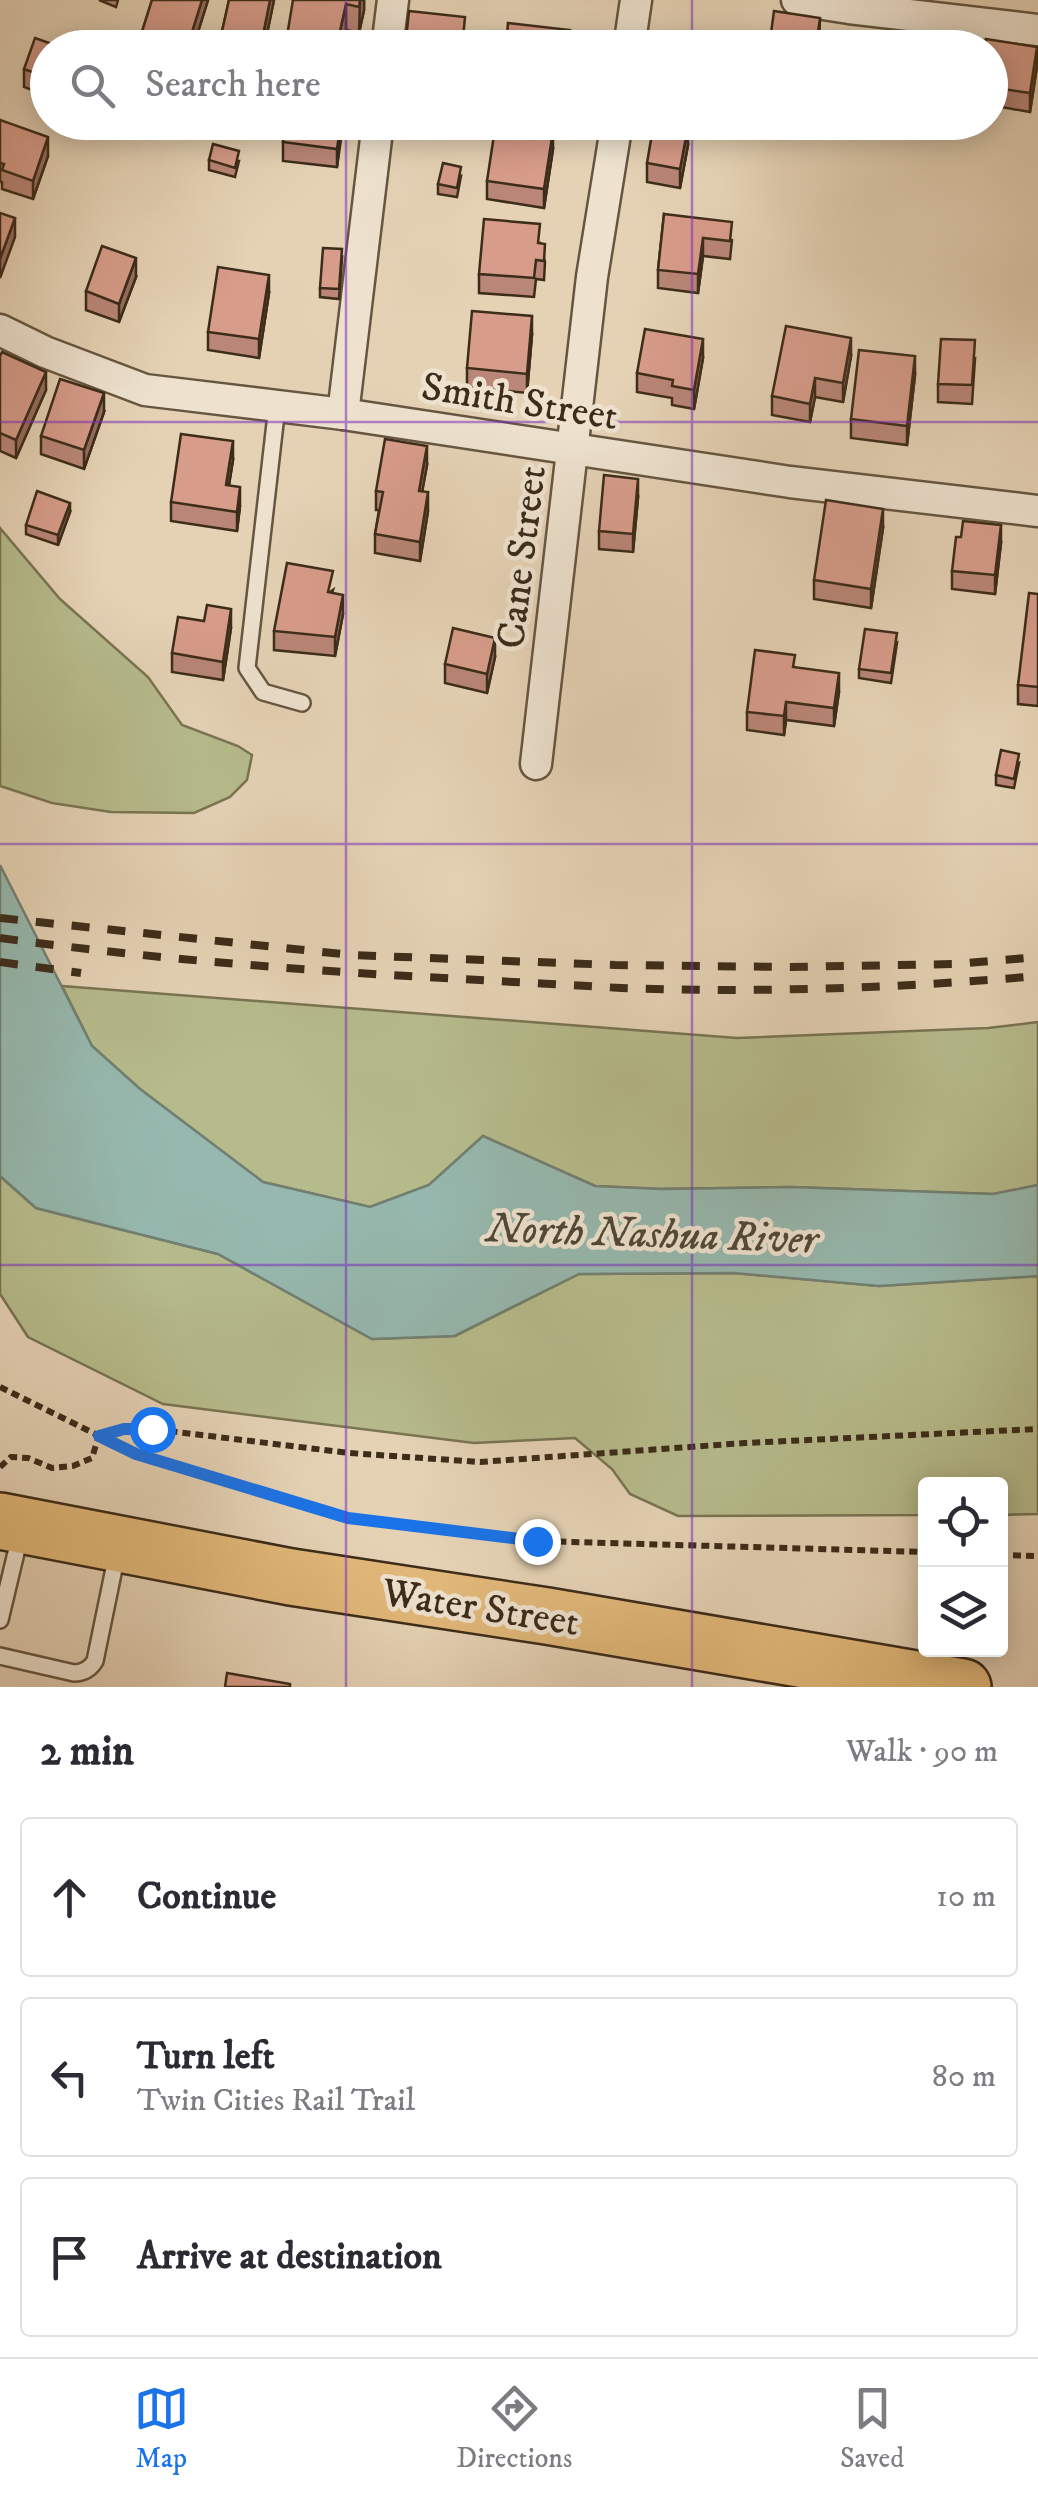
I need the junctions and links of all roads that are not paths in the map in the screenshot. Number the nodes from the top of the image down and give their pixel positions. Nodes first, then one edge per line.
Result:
1 (393, 0) edge
2 (636, 0) edge
3 (797, 0) edge
4 (1034, 19) edge
5 (389, 30) edge
6 (632, 30) edge
7 (376, 140) edge
8 (614, 140) edge
9 (0, 330) edge
10 (278, 406) junction
11 (343, 414) junction
12 (573, 448) junction
13 (1038, 511) edge
14 (302, 704) dead end
15 (536, 764) dead end
16 (11, 1524) edge
17 (119, 1544) junction
18 (0, 1620) edge
19 (0, 1656) edge
20 (963, 1687) edge

1 - 5 street
2 - 6 street
3 - 4 street
7 - 11 street
8 - 12 street, Cane Street
9 - 10 street, Smith Street
10 - 11 street, Smith Street
10 - 14 lane
11 - 12 street, Smith Street
12 - 13 street, Smith Street
12 - 15 street, Cane Street
16 - 17 highway, Water Street
16 - 18 lane
17 - 19 lane
17 - 20 highway, Water Street

